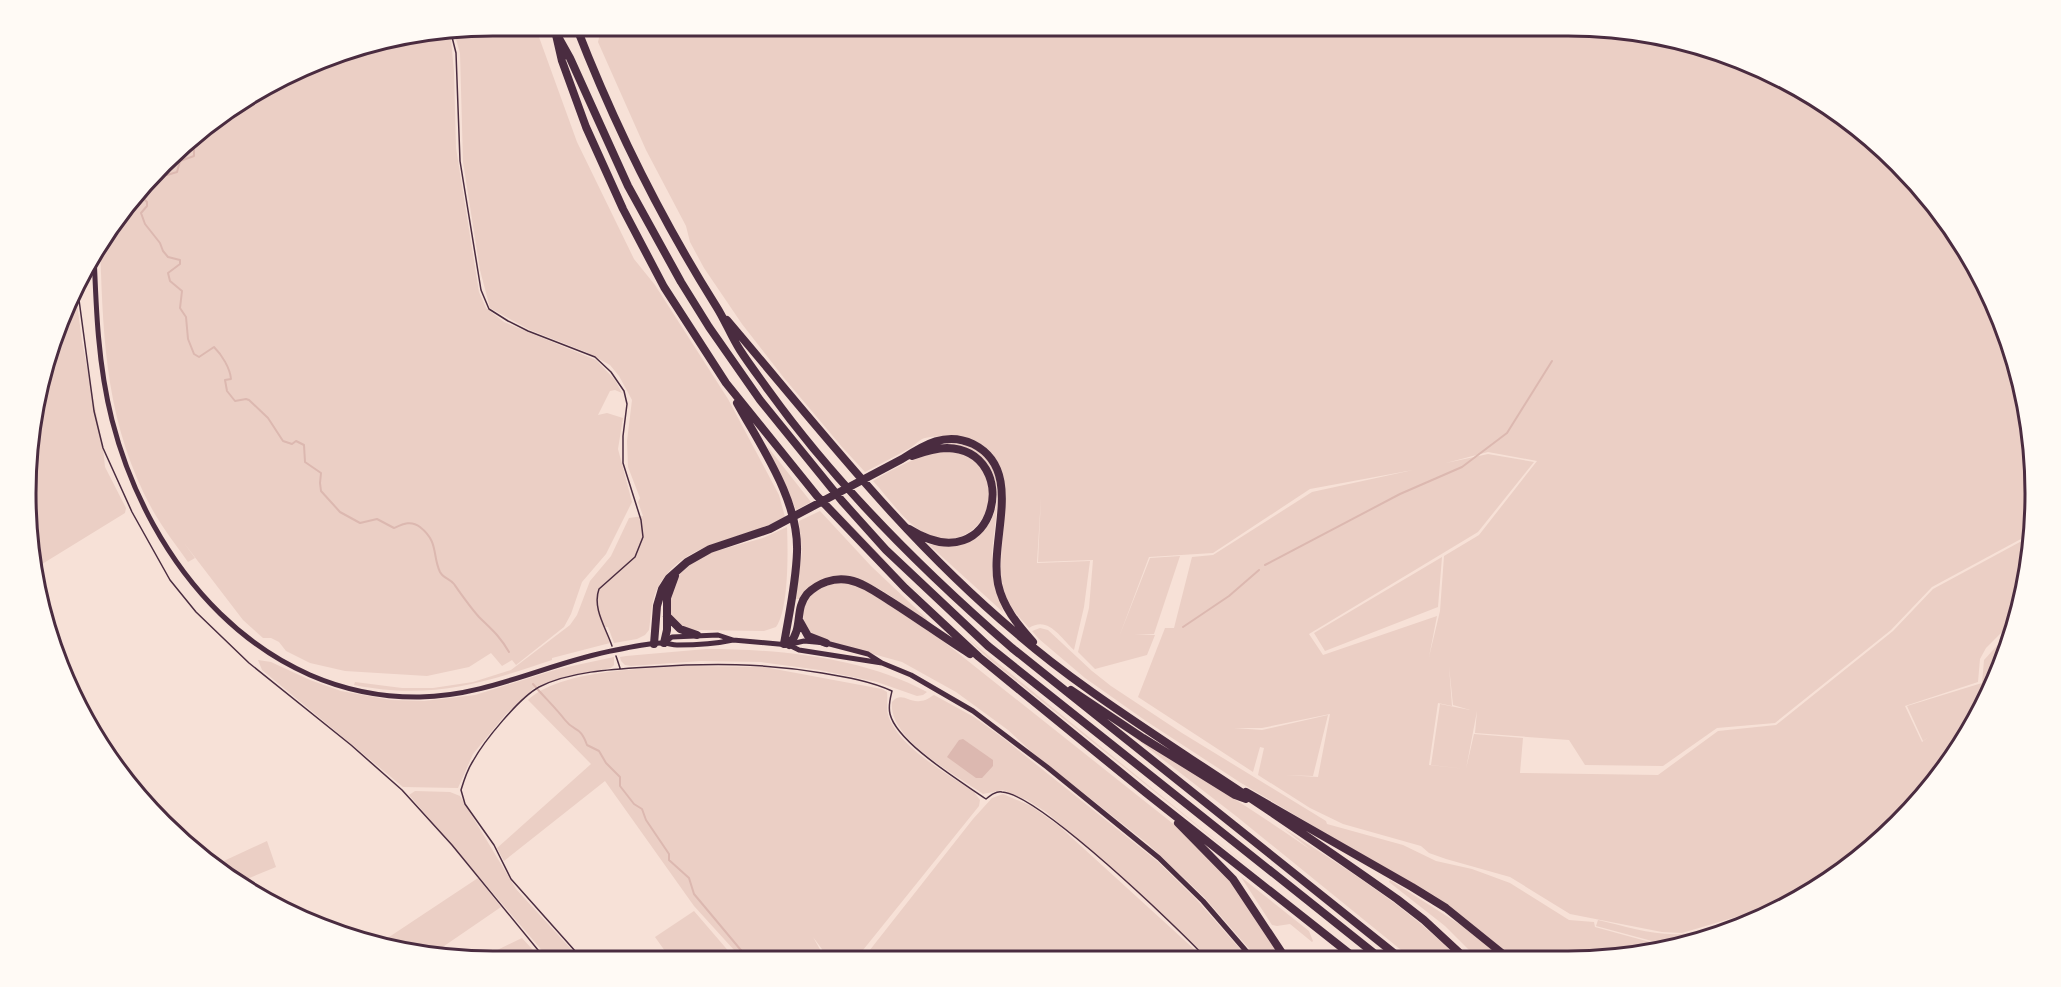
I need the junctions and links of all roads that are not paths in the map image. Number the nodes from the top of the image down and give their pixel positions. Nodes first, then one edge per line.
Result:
1 (557, 36) edge
2 (559, 36) edge
3 (580, 36) edge
4 (95, 269) edge
5 (717, 307) junction
6 (726, 383) junction
7 (902, 459) junction
8 (899, 522) junction
9 (676, 572) junction
10 (666, 615) junction
11 (799, 618) junction
12 (698, 635) junction
13 (733, 640) junction
14 (664, 643) junction
15 (826, 643) junction
16 (654, 644) junction
17 (787, 645) junction
18 (1044, 654) junction
19 (1028, 661) junction
20 (882, 663) junction
21 (995, 670) junction
22 (1230, 785) junction
23 (1146, 793) junction
24 (1258, 804) junction
25 (1246, 951) edge
26 (1281, 951) edge
27 (1346, 951) edge
28 (1371, 951) edge
29 (1391, 951) edge
30 (1457, 951) edge
31 (1500, 951) edge

1 - 6 highway
2 - 28 highway
3 - 5 highway
4 - 16 main road
5 - 8 highway
5 - 19 highway
6 - 17 highway
6 - 21 highway
7 - 8 highway
7 - 9 highway
7 - 18 highway
8 - 18 highway
9 - 10 highway
9 - 16 highway
10 - 12 highway
10 - 14 highway
11 - 15 highway
11 - 17 highway
11 - 21 highway
12 - 13 main road
12 - 14 main road
13 - 14 main road
13 - 17 main road
14 - 16 main road
15 - 17 main road
15 - 20 main road
17 - 20 main road
18 - 22 highway
19 - 24 highway
19 - 29 highway
20 - 25 main road
21 - 23 highway
22 - 24 highway
22 - 31 highway
23 - 26 highway
23 - 27 highway
24 - 30 highway

